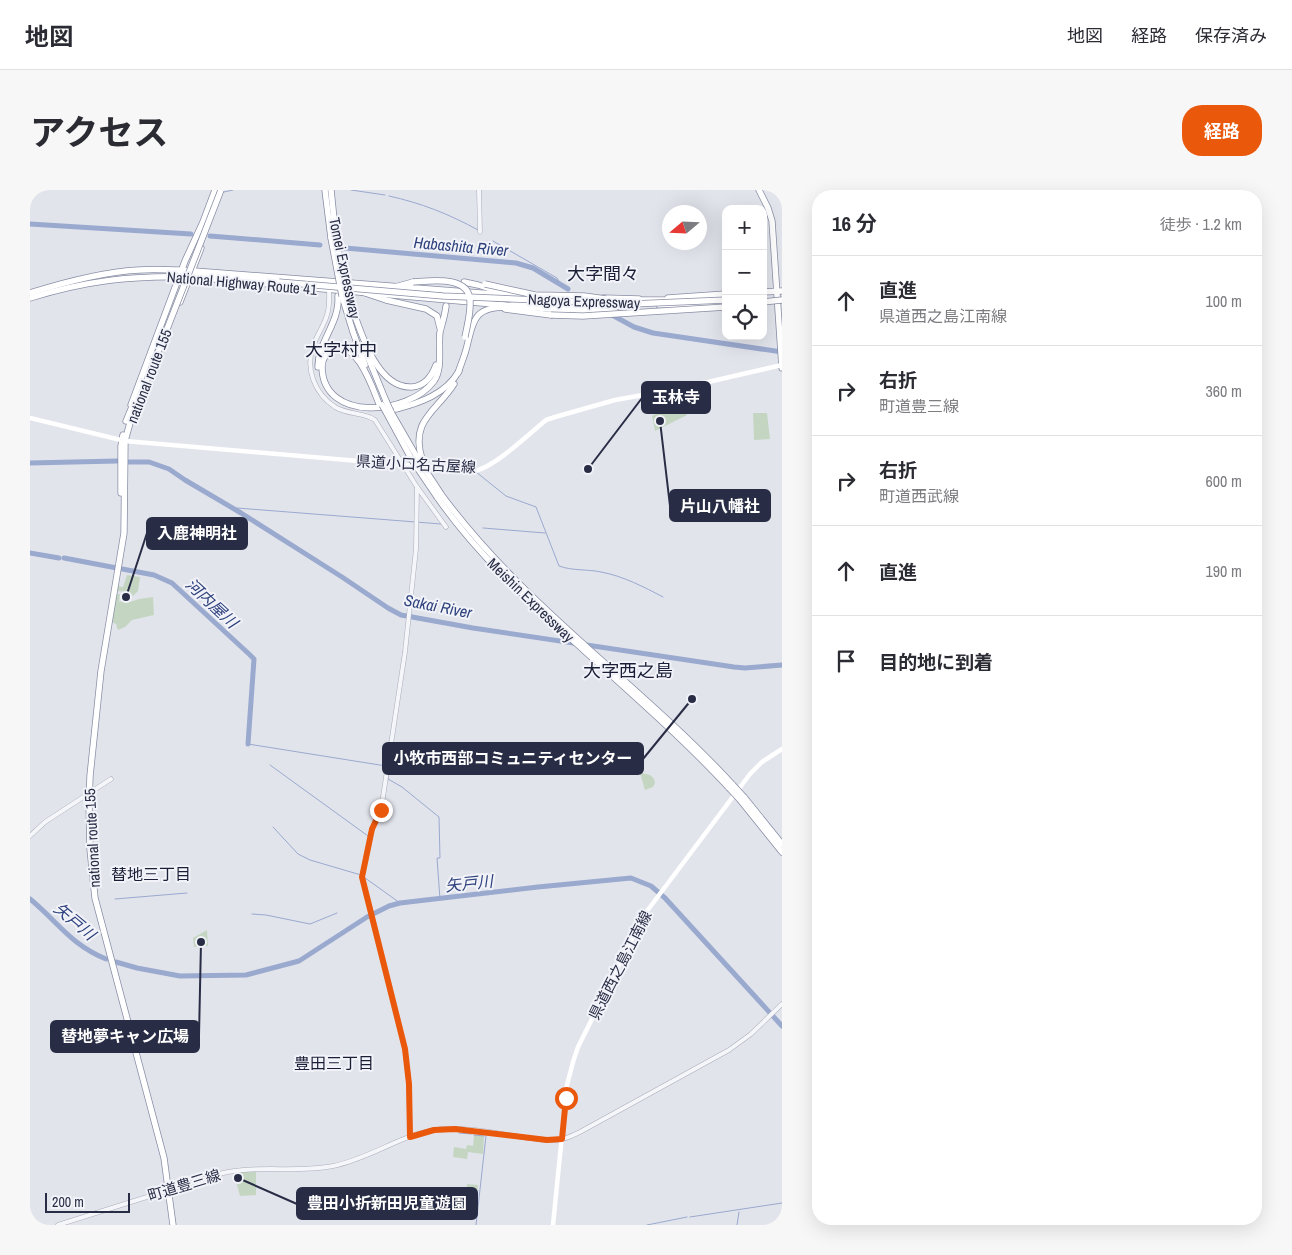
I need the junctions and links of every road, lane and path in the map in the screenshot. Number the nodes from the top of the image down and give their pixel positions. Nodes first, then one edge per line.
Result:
1 (219, 190) edge
2 (325, 190) edge
3 (331, 190) edge
4 (479, 190) edge
5 (761, 190) edge
6 (480, 232) dead end
7 (333, 238) junction
8 (181, 270) junction
9 (192, 274) junction
10 (179, 276) junction
11 (330, 281) junction
12 (395, 287) junction
13 (329, 290) junction
14 (362, 292) junction
15 (30, 293) edge
16 (767, 293) edge
17 (722, 294) edge
18 (513, 296) junction
19 (344, 297) junction
20 (780, 297) edge
21 (30, 298) edge
22 (767, 300) edge
23 (472, 302) junction
24 (692, 302) junction
25 (511, 305) junction
26 (722, 305) edge
27 (722, 305) edge
28 (722, 305) edge
29 (722, 305) edge
30 (446, 306) dead end
31 (782, 320) edge
32 (353, 332) joint
33 (440, 333) junction
34 (469, 342) junction
35 (781, 351) edge
36 (439, 353) junction
37 (154, 359) junction
38 (782, 366) edge
39 (459, 371) junction
40 (149, 375) junction
41 (383, 404) junction
42 (129, 412) junction
43 (387, 412) junction
44 (30, 418) edge
45 (124, 441) junction
46 (417, 459) junction
47 (402, 464) junction
48 (417, 487) junction
49 (439, 496) junction
50 (446, 527) dead end
51 (534, 602) junction
52 (782, 749) edge
53 (111, 778) dead end
54 (731, 786) junction
55 (89, 792) junction
56 (742, 799) junction
57 (30, 836) edge
58 (782, 844) edge
59 (782, 852) edge
60 (782, 1004) edge
61 (410, 1137) junction
62 (562, 1139) junction
63 (170, 1190) junction
64 (58, 1225) edge
65 (174, 1225) edge
66 (553, 1225) edge

1 - 8 highway
1 - 9 highway
1 - 37 highway, national route 155, bridge
2 - 7 highway, Tomei Expressway
3 - 7 highway, Tomei Expressway
4 - 6 street
5 - 20 highway
7 - 19 highway, bridge
7 - 19 highway, Tomei Expressway, bridge
8 - 9 highway, National Highway Route 41
8 - 10 highway
8 - 15 highway, National Highway Route 41
9 - 10 highway, National Highway Route 41
9 - 11 highway, National Highway Route 41
9 - 13 highway, National Highway Route 41
9 - 24 highway, Nagoya Expressway, bridge
9 - 40 highway
10 - 21 highway, National Highway Route 41
10 - 42 highway
11 - 12 highway, National Highway Route 41
11 - 13 street
12 - 18 highway, National Highway Route 41
12 - 34 highway, bridge
13 - 14 highway, National Highway Route 41
13 - 47 street
14 - 23 highway, National Highway Route 41
14 - 33 highway
16 - 20 highway
17 - 18 highway, National Highway Route 41
18 - 24 highway, bridge
19 - 32 highway, Tomei Expressway
19 - 36 highway
19 - 39 highway
19 - 41 highway, Tomei Expressway
20 - 22 highway, bridge
20 - 31 highway
20 - 35 highway
23 - 25 highway, National Highway Route 41
23 - 27 highway, bridge
24 - 26 highway, Nagoya Expressway, bridge
25 - 28 highway, National Highway Route 41
25 - 34 highway
29 - 34 highway, bridge
30 - 33 highway
32 - 41 highway, Meishin Expressway
33 - 36 highway
34 - 39 highway
35 - 38 highway
36 - 41 highway
37 - 40 highway, national route 155
37 - 42 highway, national route 155
38 - 47 main road, 県道小口名古屋線
39 - 46 highway
40 - 45 highway, national route 155
41 - 43 highway, Meishin Expressway, bridge
42 - 45 highway, national route 155
43 - 46 highway, Meishin Expressway
43 - 46 highway, Meishin Expressway
44 - 45 main road, 県道小口名古屋線
45 - 47 main road, 県道小口名古屋線
45 - 55 highway, national route 155
46 - 49 highway, Meishin Expressway, bridge
46 - 49 highway, Meishin Expressway, bridge
47 - 48 street
48 - 50 street
48 - 61 street
49 - 51 highway, Meishin Expressway
51 - 54 highway, Meishin Expressway
51 - 54 highway, Meishin Expressway
52 - 62 main road, 県道西之島江南線
53 - 55 street
54 - 56 highway, Meishin Expressway, bridge
55 - 57 street
55 - 63 highway, national route 155
56 - 58 highway, Meishin Expressway
56 - 59 highway, Meishin Expressway
60 - 62 street, 町道豊三線
61 - 62 street, 町道豊三線
61 - 63 street, 町道豊三線
62 - 66 main road, 県道西之島江南線
63 - 64 street, 町道豊三線
63 - 65 highway, national route 155

